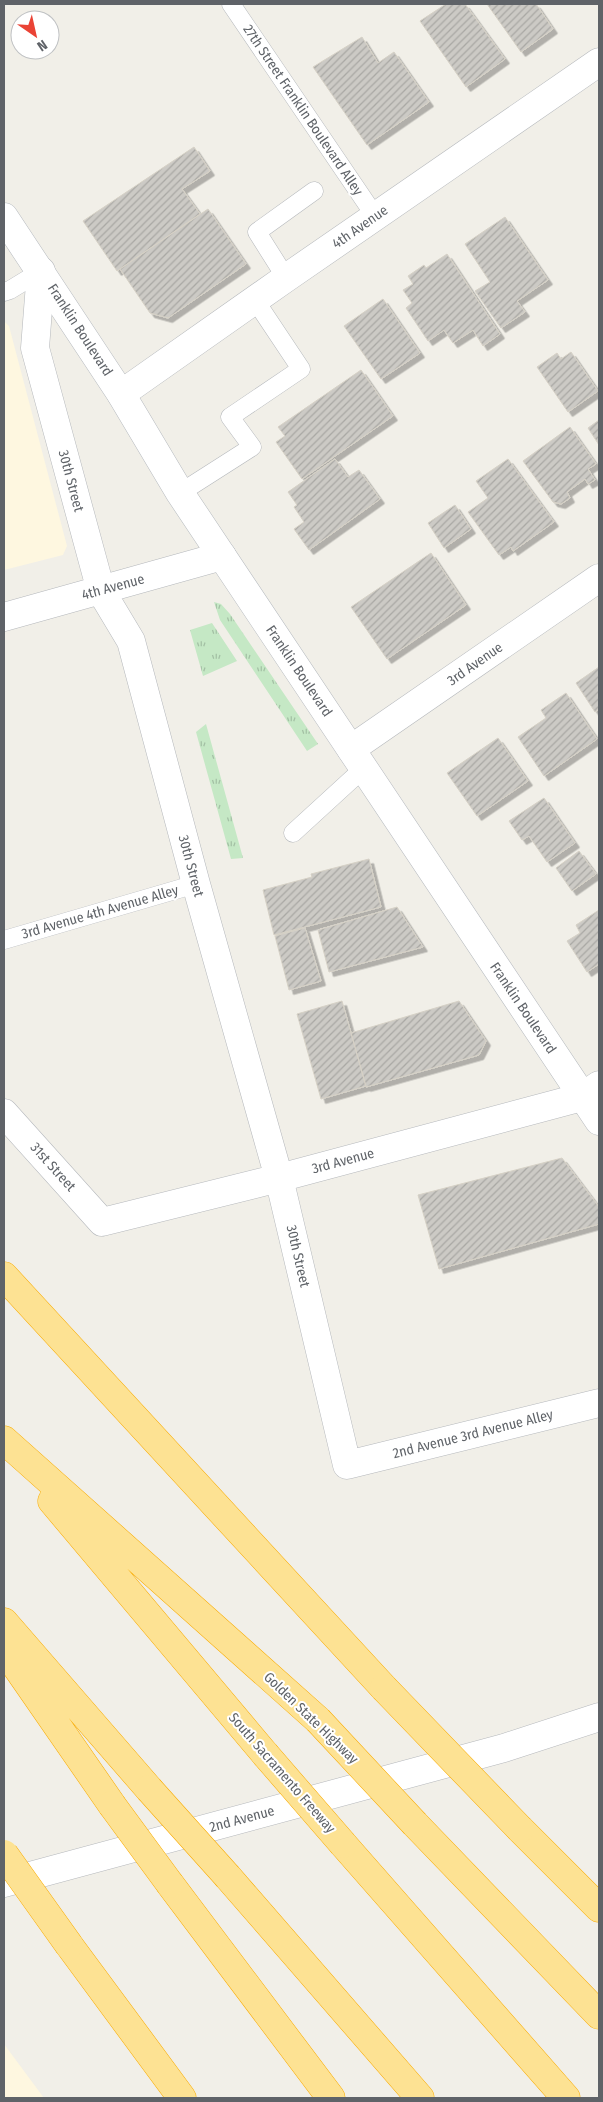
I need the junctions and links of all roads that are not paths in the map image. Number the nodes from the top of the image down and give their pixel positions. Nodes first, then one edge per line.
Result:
1 (232, 4) edge
2 (599, 62) edge
3 (314, 191) dead end
4 (375, 216) junction
5 (4, 217) edge
6 (41, 271) junction
7 (286, 278) junction
8 (4, 292) edge
9 (255, 300) junction
10 (121, 394) junction
11 (180, 493) junction
12 (222, 556) junction
13 (599, 578) edge
14 (101, 591) junction
15 (4, 617) edge
16 (357, 759) junction
17 (293, 833) dead end
18 (196, 884) junction
19 (4, 940) edge
20 (591, 1091) edge
21 (4, 1113) edge
22 (599, 1121) edge
23 (280, 1178) junction
24 (102, 1222) joint
25 (4, 1276) edge
26 (599, 1403) edge
27 (4, 1440) edge
28 (4, 1444) edge
29 (347, 1465) joint
30 (4, 1622) edge
31 (4, 1649) edge
32 (597, 1716) edge
33 (4, 1854) edge
34 (4, 1884) edge
35 (599, 1908) edge
36 (599, 2015) edge
37 (182, 2098) edge
38 (331, 2098) edge
39 (420, 2098) edge
40 (566, 2098) edge

1 - 4 lane, 27th Street Franklin Boulevard Alley
2 - 4 street, 4th Avenue
3 - 7 lane
4 - 7 street, 4th Avenue
5 - 6 street, Franklin Boulevard
6 - 8 lane
6 - 10 street, Franklin Boulevard
6 - 14 street, 30th Street
7 - 9 street, 4th Avenue
9 - 10 street, 4th Avenue
9 - 11 lane
10 - 11 street, Franklin Boulevard
11 - 12 street, Franklin Boulevard
12 - 14 street, 4th Avenue
12 - 16 street, Franklin Boulevard
13 - 16 street, 3rd Avenue
14 - 15 street, 4th Avenue
14 - 18 street, 30th Street
16 - 17 lane
16 - 20 street, Franklin Boulevard
18 - 19 lane, 3rd Avenue 4th Avenue Alley
18 - 23 street, 30th Street
20 - 22 street, Franklin Boulevard
20 - 23 street, 3rd Avenue
21 - 24 street, 31st Street
23 - 24 street, 3rd Avenue
23 - 29 street, 30th Street
25 - 35 highway, bridge
26 - 29 street, 2nd Avenue 3rd Avenue Alley
27 - 36 highway, Golden State Highway, bridge
28 - 40 highway, South Sacramento Freeway, bridge
30 - 39 highway, bridge
31 - 38 highway, bridge
32 - 34 street, 2nd Avenue
33 - 37 highway, bridge

